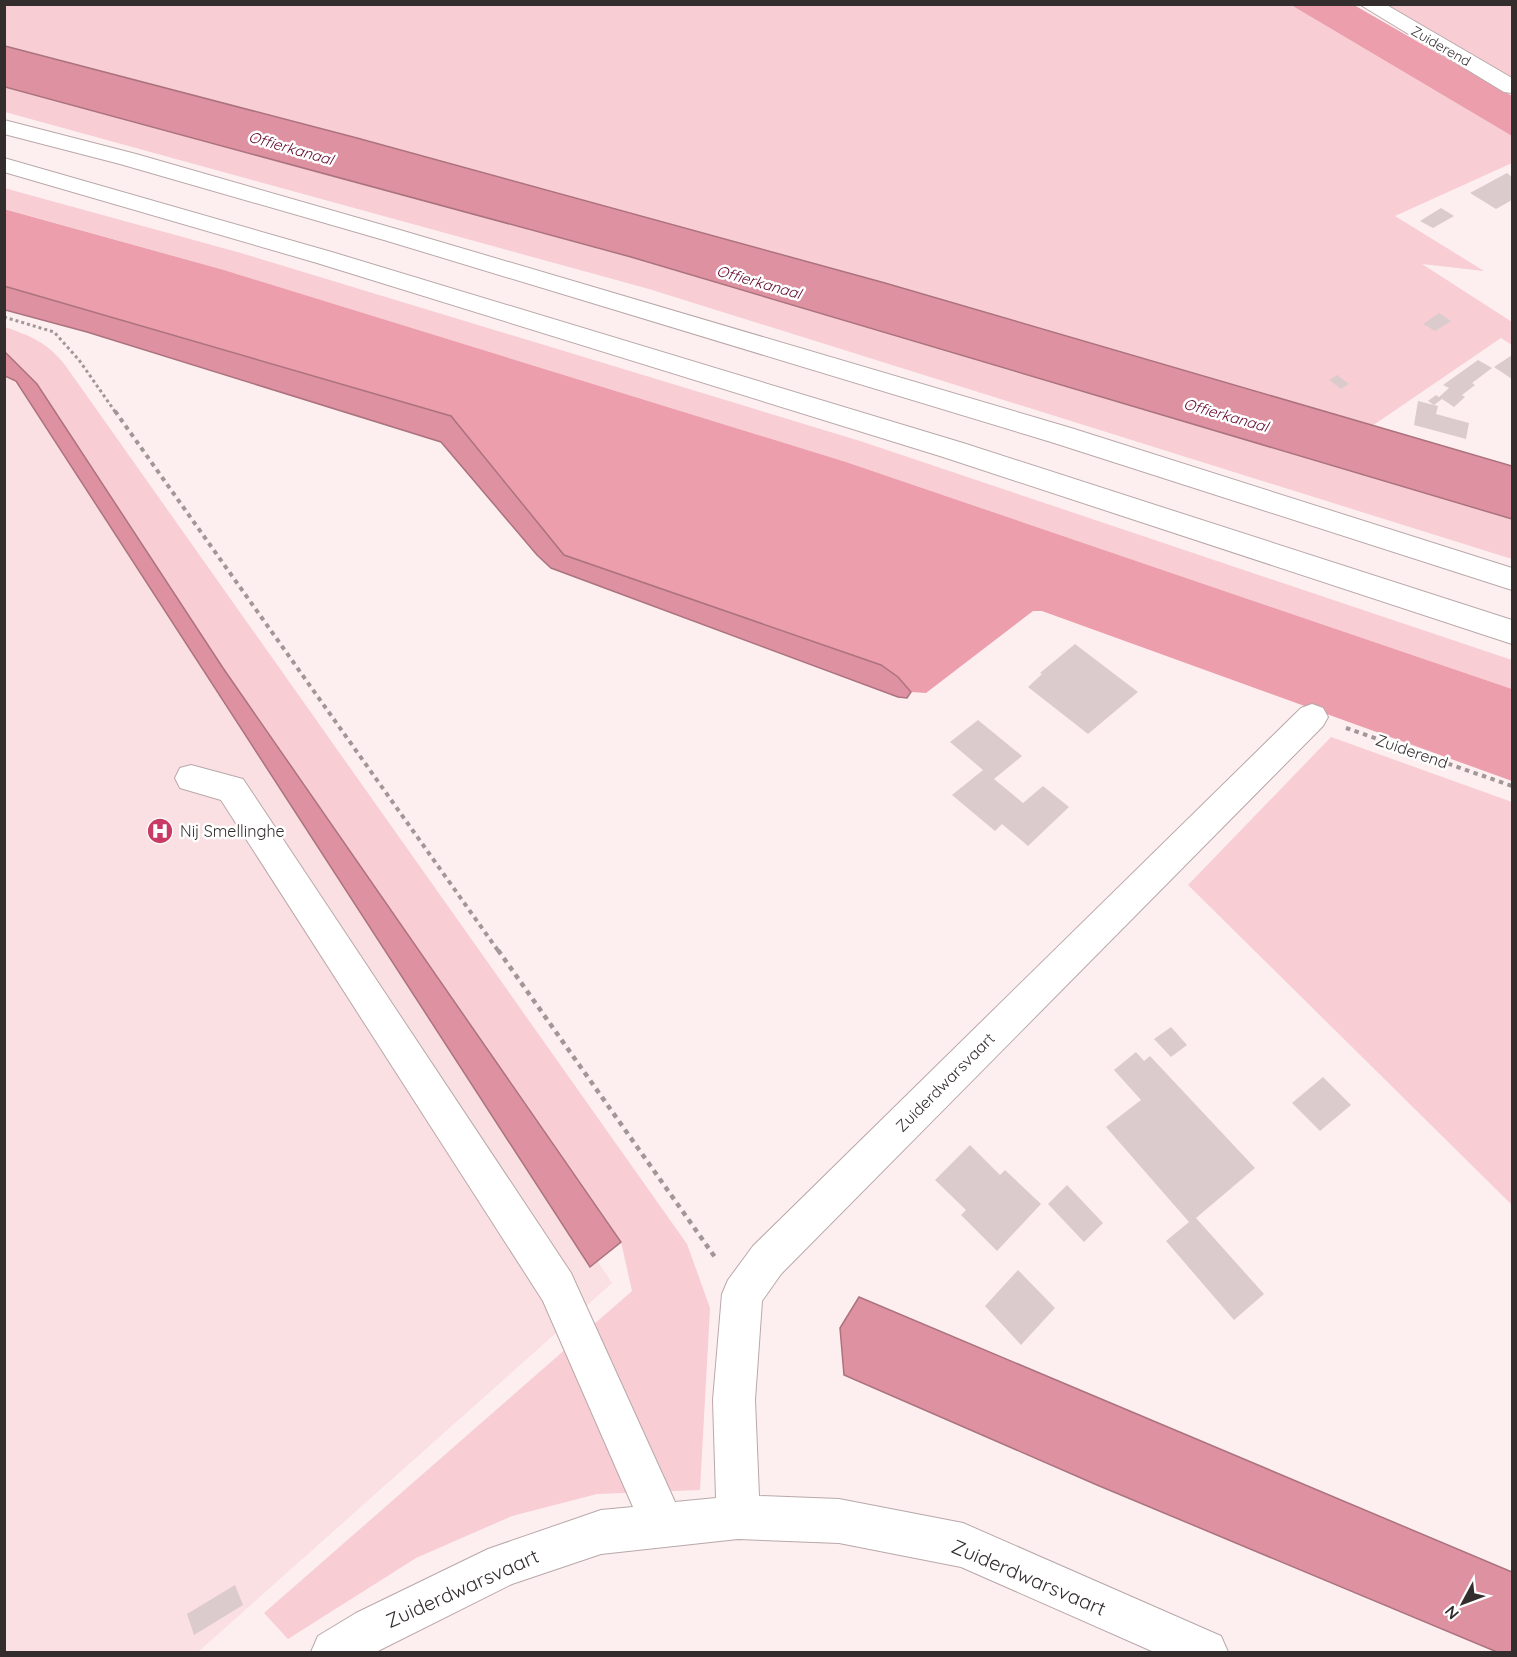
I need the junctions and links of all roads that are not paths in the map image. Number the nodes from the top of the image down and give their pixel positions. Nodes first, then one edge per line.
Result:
1 (1369, 4) edge
2 (1512, 87) edge
3 (4, 127) edge
4 (4, 165) edge
5 (1512, 579) edge
6 (1512, 632) edge
7 (1312, 717) road end
8 (191, 778) dead end
9 (738, 1517) junction
10 (663, 1525) junction
11 (334, 1653) edge
12 (1205, 1653) edge

1 - 2 main road, Zuiderend
3 - 5 main road
4 - 6 main road
7 - 9 main road, Zuiderdwarsvaart
8 - 10 main road
9 - 10 main road, Zuiderdwarsvaart
9 - 12 main road, Zuiderdwarsvaart
10 - 11 main road, Zuiderdwarsvaart

